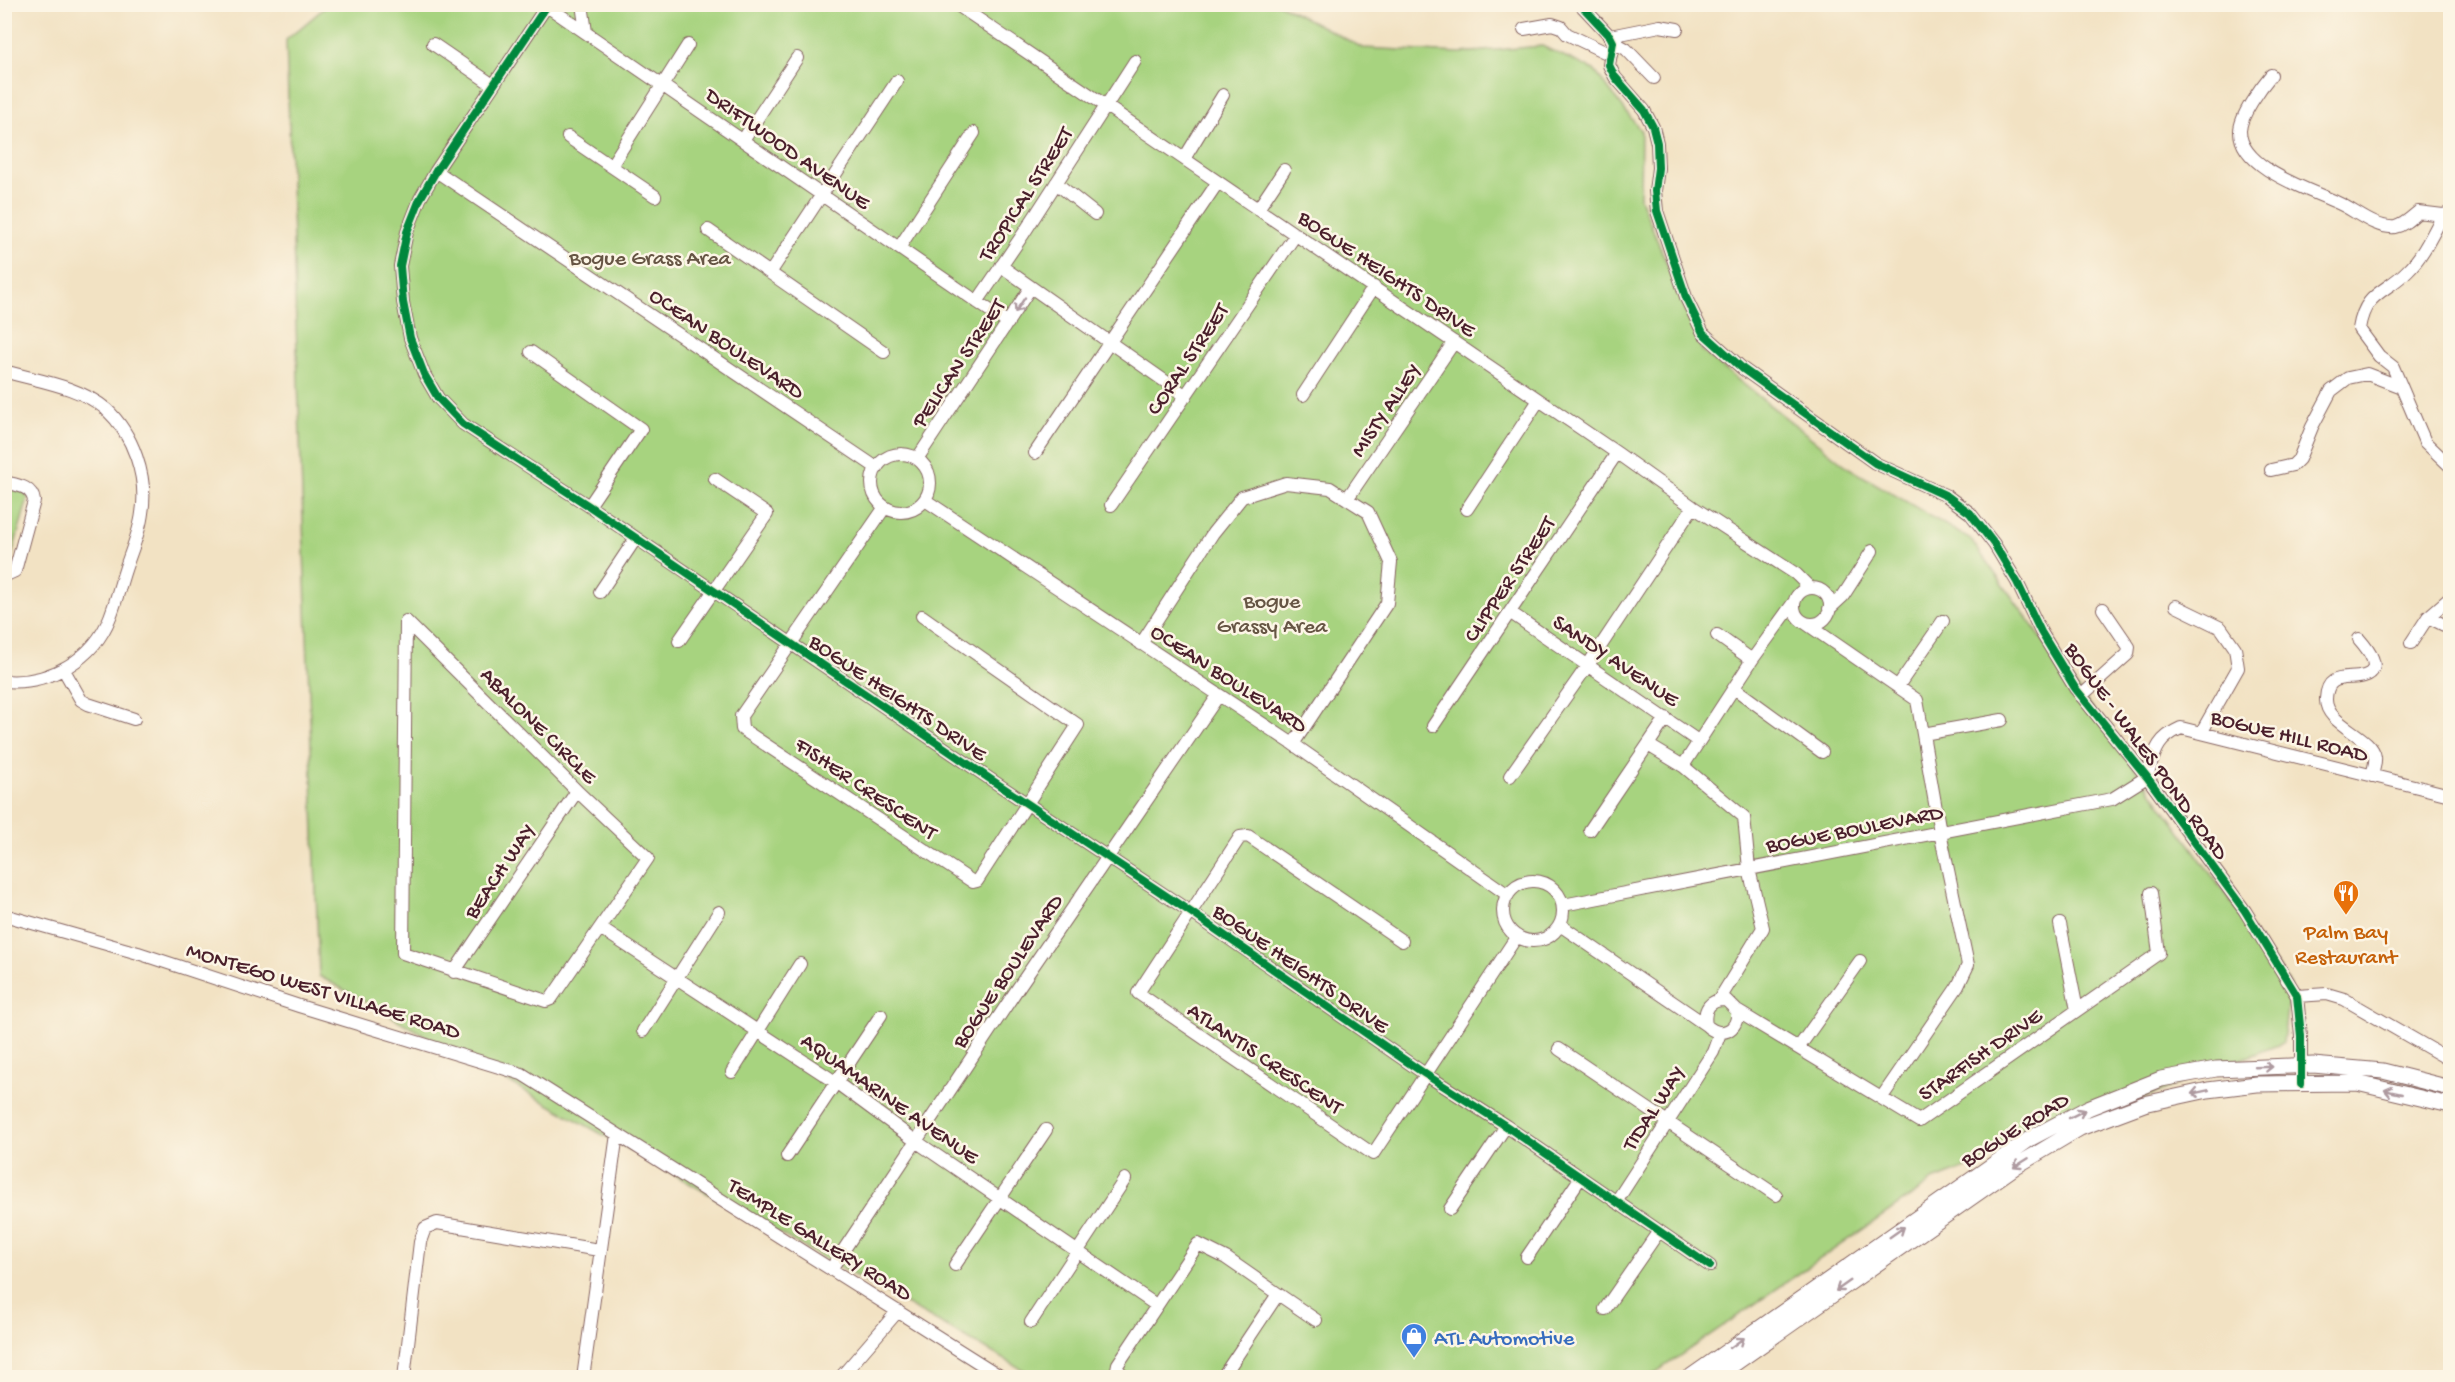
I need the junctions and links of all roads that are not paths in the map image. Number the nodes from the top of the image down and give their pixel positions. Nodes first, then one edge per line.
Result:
1 (582, 4) edge
2 (956, 4) edge
3 (1580, 4) edge
4 (546, 5) edge
5 (1524, 29) dead end
6 (1677, 29) dead end
7 (586, 32) junction
8 (1611, 39) junction
9 (433, 44) dead end
10 (688, 45) dead end
11 (1611, 55) junction
12 (797, 58) dead end
13 (1136, 61) dead end
14 (2271, 75) dead end
15 (1654, 78) dead end
16 (897, 81) dead end
17 (493, 85) junction
18 (662, 85) junction
19 (1224, 95) dead end
20 (1105, 106) junction
21 (974, 134) dead end
22 (568, 137) dead end
23 (743, 141) junction
24 (1184, 159) junction
25 (611, 166) junction
26 (1284, 170) dead end
27 (436, 171) junction
28 (1218, 182) junction
29 (1056, 183) junction
30 (821, 195) junction
31 (655, 196) dead end
32 (1258, 209) junction
33 (1095, 214) dead end
34 (2447, 214) edge
35 (708, 230) dead end
36 (1296, 234) junction
37 (899, 248) junction
38 (1002, 266) junction
39 (770, 273) junction
40 (1031, 287) junction
41 (1374, 287) junction
42 (976, 302) junction
43 (1008, 323) junction
44 (1110, 342) junction
45 (1454, 342) junction
46 (531, 352) dead end
47 (884, 352) dead end
48 (4, 371) edge
49 (2401, 387) junction
50 (1303, 395) dead end
51 (1186, 396) junction
52 (1539, 400) junction
53 (1035, 453) dead end
54 (1617, 453) junction
55 (918, 459) junction
56 (2451, 466) edge
57 (877, 468) junction
58 (2271, 470) dead end
59 (715, 479) dead end
60 (4, 482) edge
61 (1347, 499) junction
62 (925, 500) junction
63 (1111, 505) dead end
64 (589, 506) junction
65 (885, 507) junction
66 (1693, 507) junction
67 (1467, 509) dead end
68 (636, 538) junction
69 (1872, 550) dead end
70 (1796, 574) junction
71 (4, 576) edge
72 (1810, 588) junction
73 (600, 591) dead end
74 (714, 592) junction
75 (2451, 598) edge
76 (1795, 600) junction
77 (2176, 606) dead end
78 (1827, 609) junction
79 (2103, 609) dead end
80 (1511, 613) junction
81 (922, 616) dead end
82 (2428, 616) junction
83 (1782, 617) junction
84 (1801, 620) junction
85 (1943, 621) dead end
86 (2451, 628) edge
87 (1717, 635) dead end
88 (1826, 639) junction
89 (2359, 639) dead end
90 (679, 641) dead end
91 (791, 644) junction
92 (1141, 644) junction
93 (2411, 644) dead end
94 (1752, 660) junction
95 (1588, 665) junction
96 (64, 670) junction
97 (4, 681) edge
98 (1898, 686) junction
99 (1734, 688) junction
100 (1218, 696) junction
101 (2081, 696) junction
102 (1666, 718) junction
103 (134, 719) dead end
104 (2002, 720) dead end
105 (1433, 726) dead end
106 (2201, 733) junction
107 (1923, 734) junction
108 (1698, 741) junction
109 (1293, 744) junction
110 (1648, 745) junction
111 (1822, 752) dead end
112 (1683, 766) junction
113 (1510, 776) dead end
114 (2372, 776) junction
115 (2147, 777) junction
116 (577, 791) junction
117 (2451, 795) edge
118 (1026, 804) junction
119 (1590, 830) dead end
120 (1940, 832) junction
121 (1108, 857) junction
122 (1749, 869) junction
123 (2151, 893) dead end
124 (1508, 895) junction
125 (1563, 905) junction
126 (719, 912) dead end
127 (1192, 913) junction
128 (4, 915) edge
129 (2060, 924) dead end
130 (1560, 925) junction
131 (600, 928) junction
132 (1517, 936) junction
133 (1402, 941) dead end
134 (1860, 961) dead end
135 (800, 964) dead end
136 (454, 972) junction
137 (675, 979) junction
138 (2297, 996) junction
139 (1719, 1000) junction
140 (2077, 1010) junction
141 (1737, 1011) junction
142 (881, 1015) dead end
143 (1706, 1024) junction
144 (643, 1031) dead end
145 (759, 1031) junction
146 (1720, 1033) junction
147 (1799, 1047) junction
148 (1559, 1049) dead end
149 (2451, 1060) edge
150 (2301, 1066) junction
151 (732, 1071) dead end
152 (1425, 1074) junction
153 (837, 1083) junction
154 (2301, 1084) junction
155 (2451, 1088) edge
156 (1882, 1097) junction
157 (2451, 1105) edge
158 (1668, 1121) junction
159 (1506, 1126) junction
160 (1046, 1130) dead end
161 (618, 1134) junction
162 (918, 1142) junction
163 (787, 1156) dead end
164 (1581, 1177) junction
165 (1125, 1179) dead end
166 (1776, 1195) dead end
167 (1000, 1198) junction
168 (1616, 1202) junction
169 (1450, 1209) dead end
170 (1659, 1231) junction
171 (599, 1250) junction
172 (1079, 1250) junction
173 (1527, 1257) dead end
174 (956, 1265) dead end
175 (1710, 1266) dead end
176 (831, 1269) junction
177 (1278, 1294) junction
178 (1156, 1305) junction
179 (1605, 1309) dead end
180 (898, 1311) junction
181 (1316, 1320) dead end
182 (1031, 1322) dead end
183 (404, 1377) edge
184 (583, 1377) edge
185 (840, 1377) edge
186 (1003, 1377) edge
187 (1126, 1377) edge
188 (1222, 1377) edge
189 (1689, 1377) edge
190 (1714, 1377) edge

1 - 7 street
2 - 20 street, BOGUE HEIGHTS DRIVE
3 - 8 street
4 - 7 street, DRIFTWOOD AVENUE
4 - 17 street, BOGUE HEIGHTS DRIVE
5 - 11 street
6 - 8 street
7 - 18 street, DRIFTWOOD AVENUE
8 - 11 street, BOGUE - WALES POND ROAD
8 - 15 street
9 - 17 street
10 - 18 street
11 - 101 street, BOGUE - WALES POND ROAD
12 - 23 street
13 - 20 street, TROPICAL STREET
14 - 34 street
16 - 30 street
17 - 27 street, BOGUE HEIGHTS DRIVE
18 - 23 street, DRIFTWOOD AVENUE
18 - 25 street
19 - 24 street
20 - 24 street, BOGUE HEIGHTS DRIVE
20 - 29 street, TROPICAL STREET
21 - 37 street
22 - 25 street
23 - 30 street, DRIFTWOOD AVENUE
24 - 28 street, BOGUE HEIGHTS DRIVE
25 - 31 street
26 - 32 street
27 - 57 street, OCEAN BOULEVARD
27 - 64 street, BOGUE HEIGHTS DRIVE
28 - 32 street, BOGUE HEIGHTS DRIVE
28 - 44 street
29 - 33 street
29 - 38 street, TROPICAL STREET
30 - 37 street, DRIFTWOOD AVENUE
30 - 39 street
32 - 36 street, BOGUE HEIGHTS DRIVE
34 - 49 street
35 - 39 street
36 - 41 street, BOGUE HEIGHTS DRIVE
36 - 51 street, CORAL STREET
37 - 42 street, DRIFTWOOD AVENUE
38 - 40 street
38 - 42 street, TROPICAL STREET
39 - 47 street
40 -> 43 street, PELICAN STREET
40 - 44 street
41 - 45 street, BOGUE HEIGHTS DRIVE
41 - 50 street
42 - 43 street, DRIFTWOOD AVENUE
43 - 55 street, PELICAN STREET
44 - 51 street
44 - 53 street
45 - 52 street, BOGUE HEIGHTS DRIVE
45 - 61 street, MISTY ALLEY
46 - 64 street
48 - 96 street
49 - 56 street
49 - 58 street
51 - 63 street, CORAL STREET
52 - 54 street, BOGUE HEIGHTS DRIVE
52 - 67 street
54 - 66 street, BOGUE HEIGHTS DRIVE
54 - 80 street, CLIPPER STREET
55 - 57 street
55 - 62 street
57 - 65 street
59 - 74 street
60 - 71 street
61 - 92 street
61 - 109 street
62 - 65 street
62 - 92 street, OCEAN BOULEVARD
64 - 68 street, BOGUE HEIGHTS DRIVE
65 - 91 street
66 - 70 street, BOGUE HEIGHTS DRIVE
66 - 95 street
68 - 73 street
68 - 74 street, BOGUE HEIGHTS DRIVE
69 - 78 street
70 - 72 street, BOGUE HEIGHTS DRIVE
70 - 76 street
72 - 76 street
72 - 78 street
74 - 90 street
74 - 91 street, BOGUE HEIGHTS DRIVE
75 - 82 street
76 - 83 street
76 - 84 street
77 - 106 street
78 - 84 street
78 - 88 street
79 - 101 street
80 - 95 street, SANDY AVENUE
80 - 105 street, CLIPPER STREET
81 - 118 street
82 - 86 street
82 - 93 street
83 - 84 street
83 - 94 street
84 - 88 street
85 - 98 street
87 - 94 street
88 - 98 street
89 - 114 street
91 - 118 street, BOGUE HEIGHTS DRIVE
91 - 118 street, FISHER CRESCENT
92 - 100 street, OCEAN BOULEVARD
94 - 99 street
95 - 102 street, SANDY AVENUE
95 - 113 street
96 - 97 street
96 - 103 street
98 - 107 street
99 - 108 street
99 - 111 street
100 - 109 street, OCEAN BOULEVARD
100 - 121 street, BOGUE BOULEVARD
101 - 115 street, BOGUE - WALES POND ROAD
102 - 108 street, SANDY AVENUE
102 - 110 street
104 - 107 street
106 - 114 street, BOGUE HILL ROAD
106 - 115 street, BOGUE HILL ROAD
107 - 120 street
108 - 112 street
109 - 124 street, OCEAN BOULEVARD
110 - 112 street
110 - 119 street
112 - 122 street
114 - 117 street, BOGUE HILL ROAD
115 - 120 street, BOGUE BOULEVARD
115 - 138 street, BOGUE - WALES POND ROAD
116 - 131 street, ABALONE CIRCLE
116 - 136 street, BEACH WAY
116 - 136 street, ABALONE CIRCLE
118 - 121 street, BOGUE HEIGHTS DRIVE
120 - 122 street, BOGUE BOULEVARD
120 - 156 street
121 - 127 street, BOGUE HEIGHTS DRIVE
121 - 162 street, BOGUE BOULEVARD
122 - 125 street, BOGUE BOULEVARD
122 - 139 street
123 - 140 street, STARFISH DRIVE
124 - 125 street
124 - 132 street
125 - 130 street
126 - 137 street
127 - 133 street
127 - 152 street, BOGUE HEIGHTS DRIVE
127 - 152 street, ATLANTIS CRESCENT
128 - 161 street, MONTEGO WEST VILLAGE ROAD
129 - 140 street
130 - 132 street
130 - 143 street
131 - 136 street, ABALONE CIRCLE
131 - 137 street, AQUAMARINE AVENUE
132 - 152 street
134 - 147 street
135 - 145 street
137 - 144 street
137 - 145 street, AQUAMARINE AVENUE
138 - 149 street
138 - 150 street, BOGUE - WALES POND ROAD
139 - 141 street
139 - 143 street
140 - 156 street, STARFISH DRIVE
141 - 146 street
141 - 147 street, STARFISH DRIVE
142 - 153 street
143 - 146 street
145 - 151 street
145 - 153 street, AQUAMARINE AVENUE
146 - 158 street, TIDAL WAY
147 - 156 street, STARFISH DRIVE
148 - 158 street
150 - 154 street, BOGUE - WALES POND ROAD
150 - 155 main road, BOGUE ROAD
189 -> 150 main road, BOGUE ROAD
152 - 159 street, BOGUE HEIGHTS DRIVE
153 - 162 street, AQUAMARINE AVENUE
153 - 163 street
157 -> 154 main road, BOGUE ROAD
154 -> 190 main road, BOGUE ROAD
158 - 166 street
158 - 168 street, TIDAL WAY
159 - 164 street, BOGUE HEIGHTS DRIVE
159 - 169 street
160 - 167 street
161 - 171 street
161 - 176 street, TEMPLE GALLERY ROAD
162 - 167 street, AQUAMARINE AVENUE
162 - 176 street, BOGUE BOULEVARD
164 - 168 street, BOGUE HEIGHTS DRIVE
164 - 173 street
165 - 172 street
167 - 172 street, AQUAMARINE AVENUE
167 - 174 street
168 - 170 street, BOGUE HEIGHTS DRIVE
170 - 175 street, BOGUE HEIGHTS DRIVE
170 - 179 street
171 - 183 street
171 - 184 street
172 - 178 street, AQUAMARINE AVENUE
172 - 182 street
176 - 180 street, TEMPLE GALLERY ROAD
177 - 178 street
177 - 181 street
177 - 188 street
178 - 187 street
180 - 185 street
180 - 186 street, TEMPLE GALLERY ROAD

